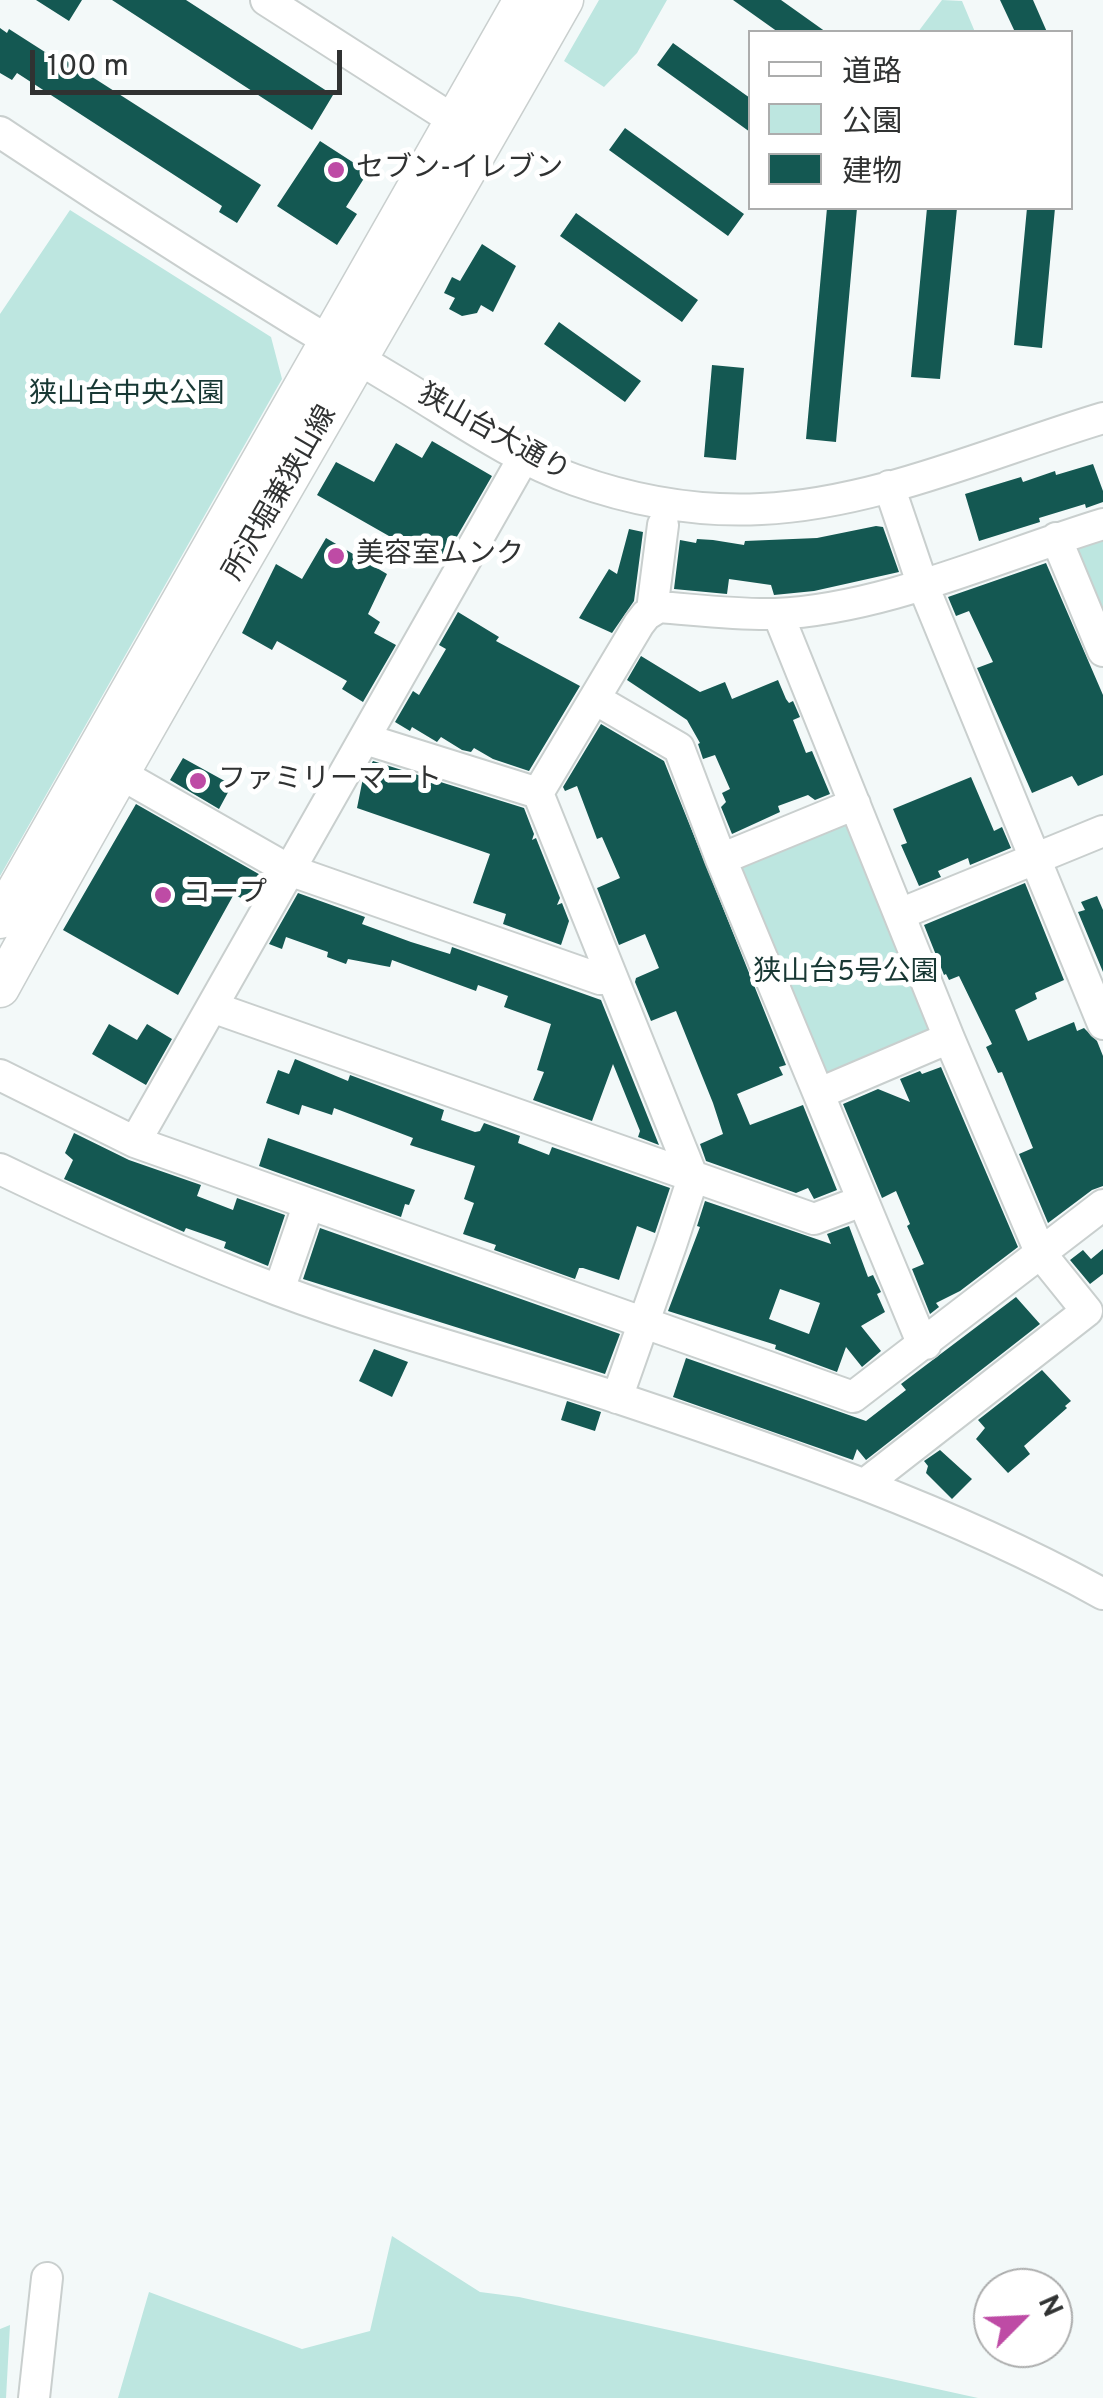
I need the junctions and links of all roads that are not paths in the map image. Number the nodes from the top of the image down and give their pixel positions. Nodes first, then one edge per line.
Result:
1 (266, 0) edge
2 (523, 0) edge
3 (564, 0) edge
4 (455, 120) junction
5 (0, 132) edge
6 (345, 351) junction
7 (1103, 418) edge
8 (524, 457) junction
9 (889, 486) junction
10 (1103, 524) edge
11 (663, 525) dead end
12 (1056, 538) junction
13 (922, 583) junction
14 (652, 610) junction
15 (778, 614) junction
16 (1103, 651) edge
17 (595, 699) junction
18 (365, 739) junction
19 (119, 773) junction
20 (538, 793) junction
21 (855, 804) junction
22 (1103, 831) edge
23 (721, 859) junction
24 (1036, 859) junction
25 (289, 870) junction
26 (900, 914) junction
27 (0, 919) edge
28 (611, 978) junction
29 (0, 988) edge
30 (212, 1007) junction
31 (1103, 1024) edge
32 (949, 1038) junction
33 (0, 1074) edge
34 (820, 1093) junction
35 (136, 1142) junction
36 (0, 1169) edge
37 (691, 1173) junction
38 (862, 1201) junction
39 (1103, 1205) edge
40 (308, 1206) junction
41 (1041, 1254) junction
42 (279, 1290) junction
43 (644, 1323) junction
44 (926, 1344) junction
45 (618, 1398) junction
46 (865, 1484) junction
47 (1103, 1594) edge
48 (47, 2278) dead end
49 (34, 2398) edge

1 - 4 street
2 - 4 main road, 所沢堀兼狭山線
3 - 6 main road, 所沢堀兼狭山線
4 - 6 main road, 所沢堀兼狭山線
5 - 6 street, 狭山台大通り
6 - 8 street, 狭山台大通り
6 - 19 main road, 所沢堀兼狭山線
6 - 27 main road, 所沢堀兼狭山線
7 - 9 street, 狭山台大通り
8 - 9 street, 狭山台大通り
8 - 18 street
9 - 13 street
10 - 12 street
11 - 14 street
12 - 13 street
12 - 16 street
13 - 15 street
13 - 24 street
14 - 15 street
14 - 17 street
15 - 21 street
17 - 20 street
17 - 23 street
18 - 20 street
18 - 25 street
19 - 25 street
19 - 29 main road, 所沢堀兼狭山線
20 - 28 street
21 - 23 street
21 - 26 street
22 - 24 street
23 - 34 street
24 - 26 street
24 - 31 street
25 - 28 street
25 - 30 street
26 - 32 street
28 - 37 street
30 - 35 street
30 - 37 street
32 - 34 street
32 - 41 street
33 - 35 street
34 - 38 street
35 - 40 street
36 - 42 street
37 - 38 street
37 - 43 street
38 - 44 street
39 - 41 street
40 - 42 street
40 - 43 street
41 - 44 street
41 - 46 street
42 - 45 street
43 - 44 street
43 - 45 street
45 - 46 street
46 - 47 street
48 - 49 street

